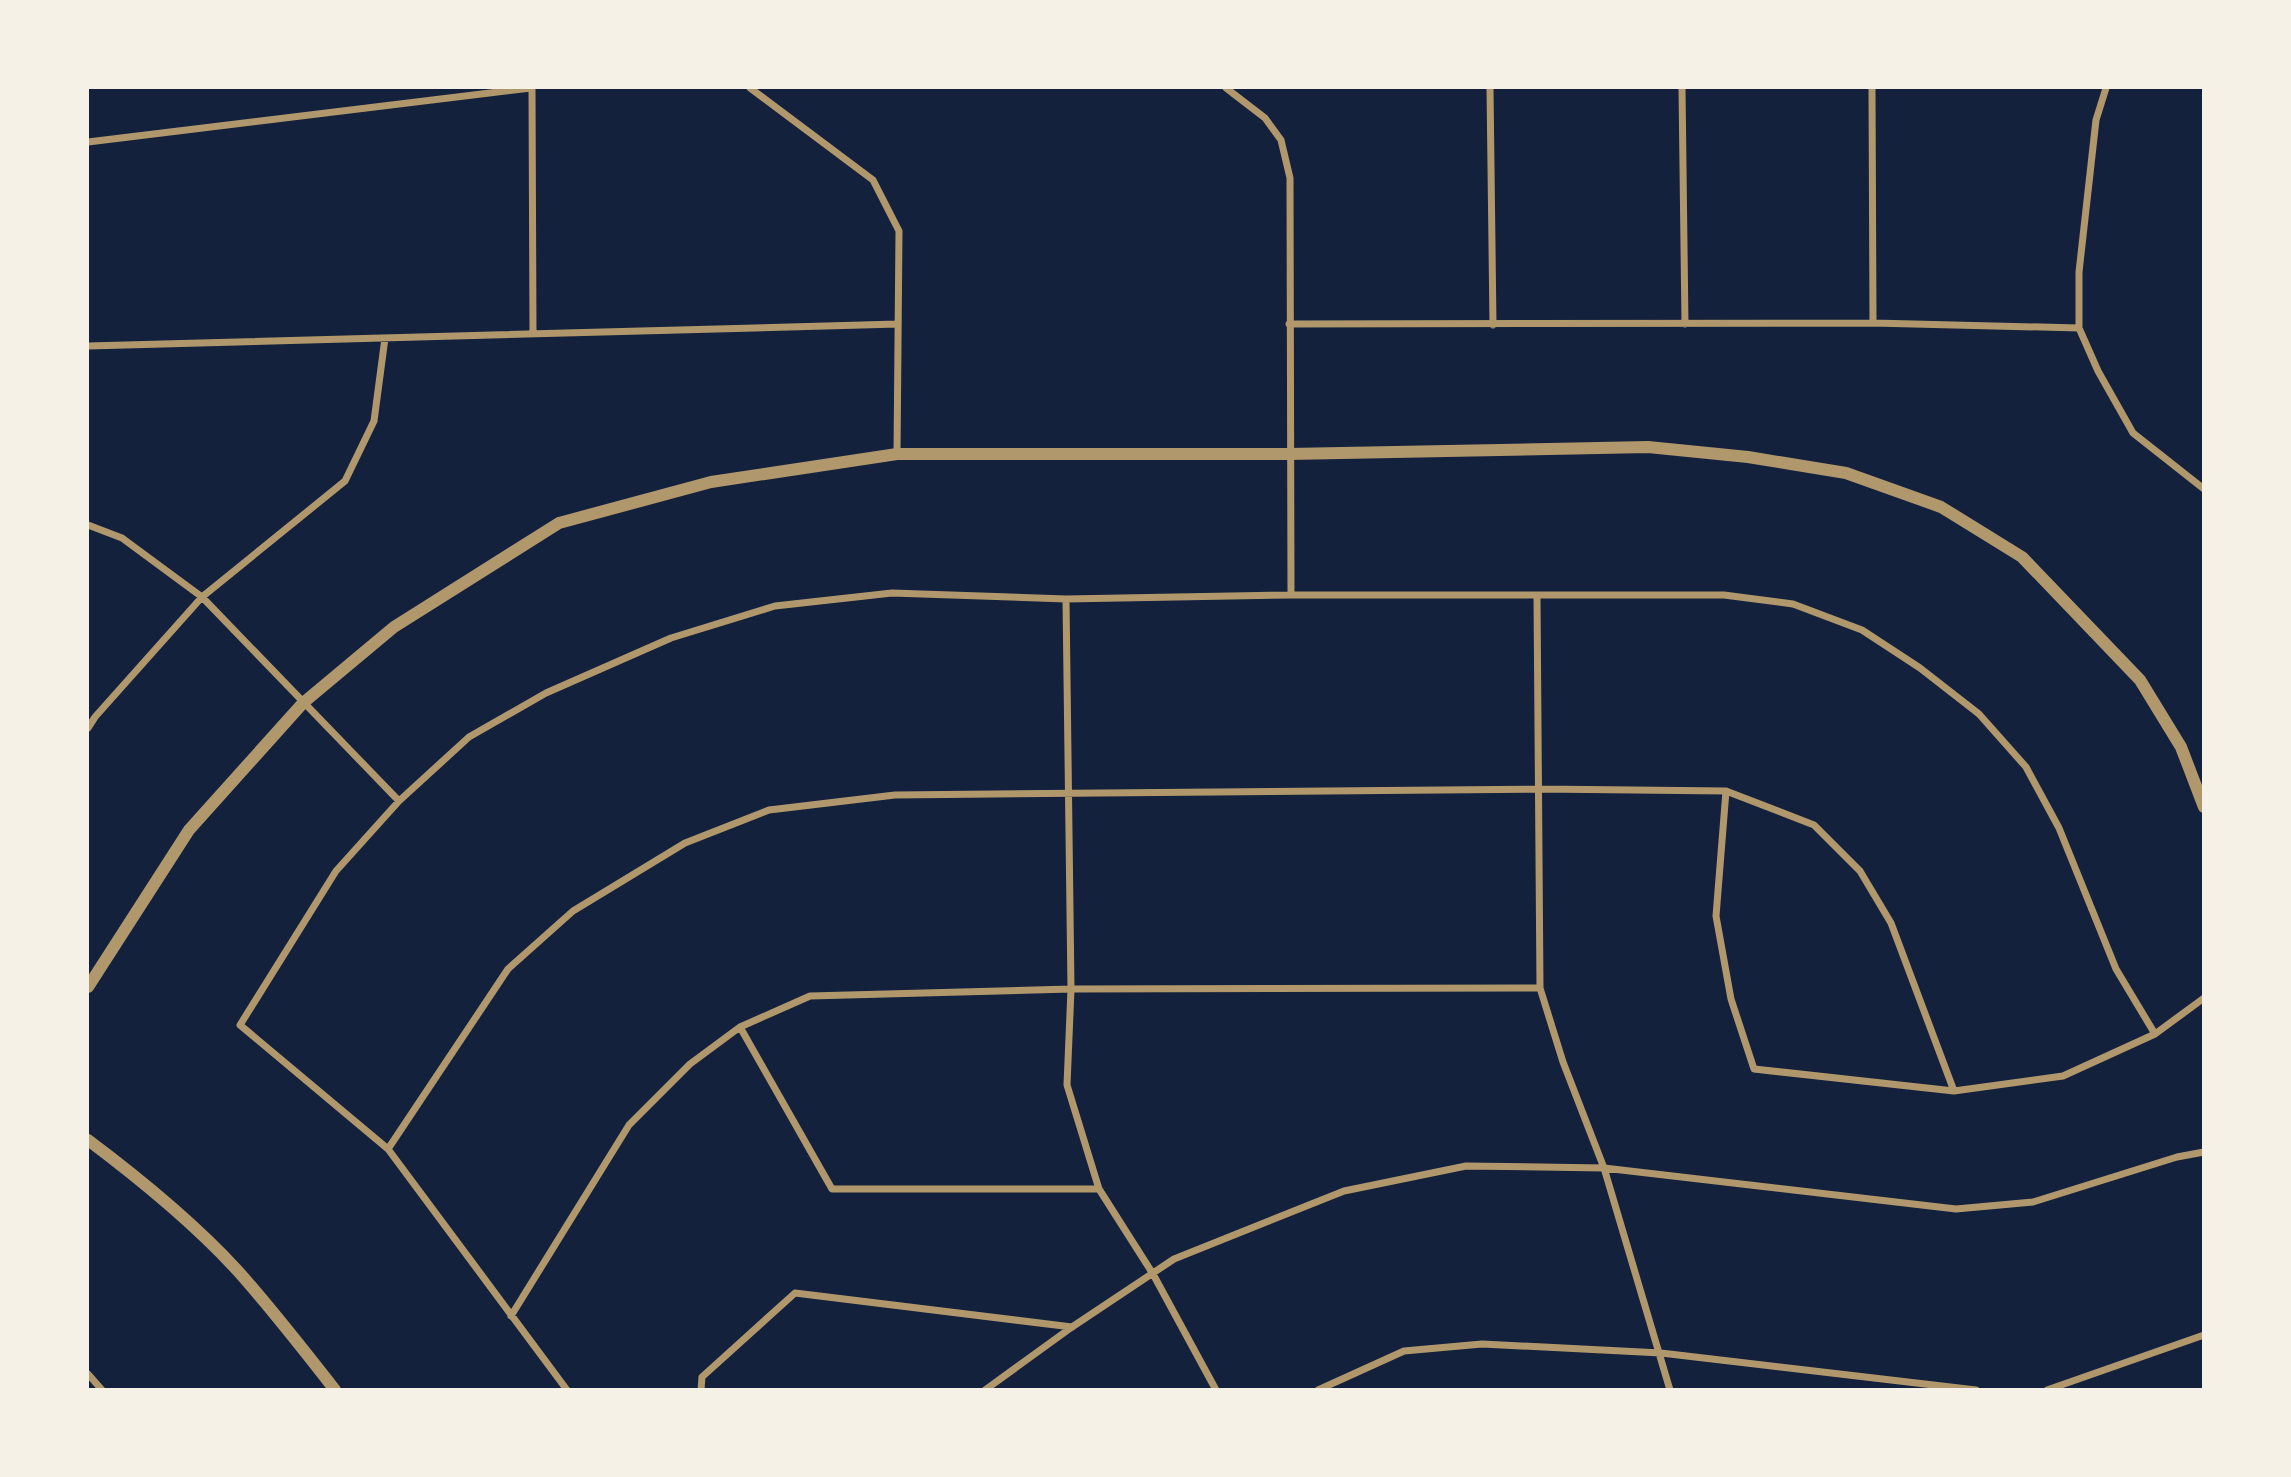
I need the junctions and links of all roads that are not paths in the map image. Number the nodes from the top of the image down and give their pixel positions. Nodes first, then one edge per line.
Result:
1 (531, 88) edge
2 (750, 88) edge
3 (1226, 88) edge
4 (1490, 88) edge
5 (1682, 88) edge
6 (1872, 88) edge
7 (2106, 88) edge
8 (88, 142) edge
9 (1873, 323) junction
10 (898, 324) junction
11 (1289, 324) junction
12 (1685, 324) junction
13 (1493, 325) junction
14 (2079, 328) junction
15 (533, 334) junction
16 (385, 338) junction
17 (88, 346) edge
18 (897, 454) junction
19 (1289, 454) junction
20 (2203, 489) edge
21 (88, 525) edge
22 (1291, 595) junction
23 (1537, 596) junction
24 (202, 597) junction
25 (1066, 599) junction
26 (303, 704) junction
27 (91, 716) edge
28 (88, 728) edge
29 (1540, 789) junction
30 (1726, 791) junction
31 (1069, 794) junction
32 (399, 801) junction
33 (2203, 807) edge
34 (88, 987) edge
35 (1540, 988) junction
36 (1071, 989) junction
37 (2203, 998) edge
38 (740, 1027) junction
39 (2155, 1034) junction
40 (1954, 1091) junction
41 (88, 1140) edge
42 (388, 1149) junction
43 (2203, 1152) edge
44 (1604, 1168) junction
45 (1099, 1189) junction
46 (1153, 1274) junction
47 (511, 1316) junction
48 (1072, 1327) junction
49 (2203, 1335) edge
50 (1661, 1353) junction
51 (88, 1374) edge
52 (102, 1390) edge
53 (335, 1390) edge
54 (567, 1390) edge
55 (701, 1390) edge
56 (985, 1390) edge
57 (1216, 1390) edge
58 (1318, 1390) edge
59 (1670, 1390) edge
60 (1976, 1390) edge
61 (2048, 1390) edge

1 - 8 street
1 - 15 street
2 - 10 street
3 - 11 street
4 - 13 street
5 - 12 street
6 - 9 street
7 - 14 street
9 - 12 street
9 - 14 street
10 - 15 street
10 - 18 street
11 - 13 street
11 - 19 street
12 - 13 street
14 - 20 street
15 - 16 street
16 - 17 street
16 - 24 street
18 - 19 street
18 - 26 street
19 - 22 street
19 - 33 street
21 - 24 street
22 - 23 street
22 - 25 street
23 - 29 street
23 - 39 street
24 - 26 street
24 - 27 street
25 - 31 street
25 - 32 street
26 - 32 street
26 - 34 street
27 - 28 street
29 - 30 street
29 - 31 street
29 - 35 street
30 - 40 street
30 - 40 street
31 - 36 street
31 - 42 street
32 - 42 street
35 - 36 street
35 - 44 street
36 - 38 street
36 - 45 street
37 - 39 street
38 - 45 street
38 - 47 street
39 - 40 street
41 - 53 street
42 - 47 street
43 - 44 street
44 - 46 street
44 - 50 street
45 - 46 street
46 - 48 street
46 - 57 street
47 - 54 street
48 - 55 street
48 - 56 street
49 - 61 street
50 - 58 street
50 - 59 street
50 - 60 street
51 - 52 street

